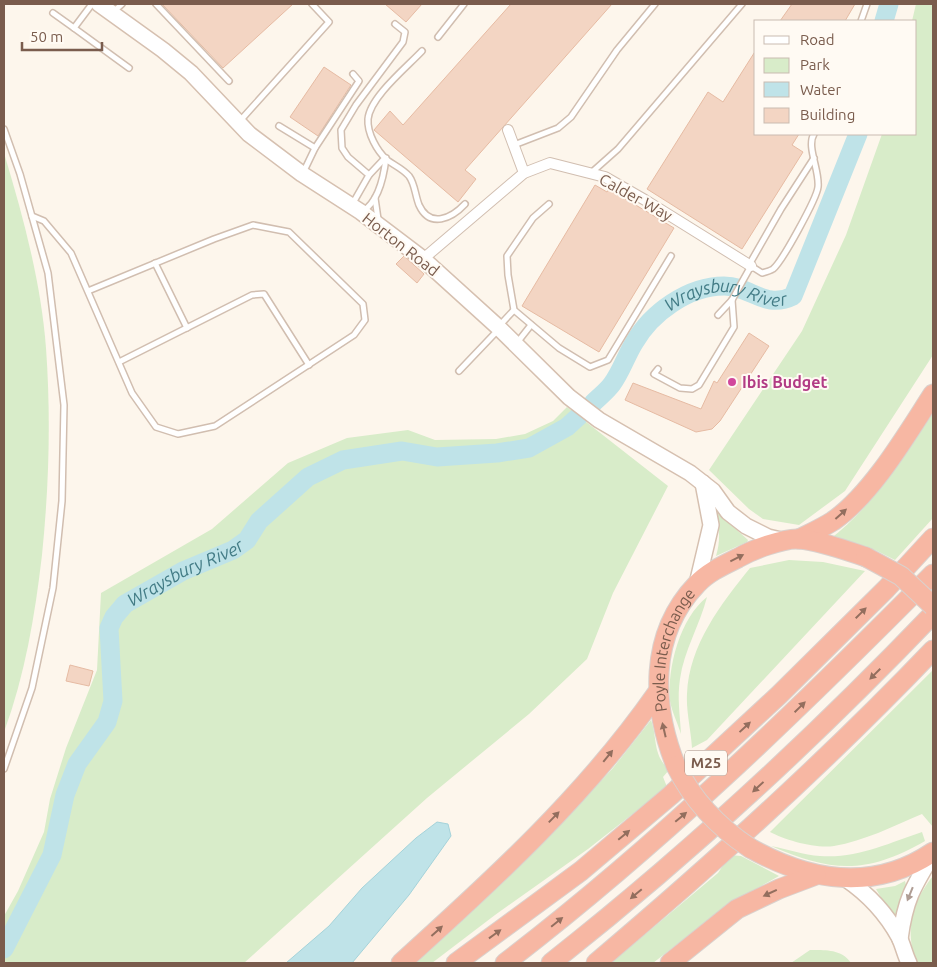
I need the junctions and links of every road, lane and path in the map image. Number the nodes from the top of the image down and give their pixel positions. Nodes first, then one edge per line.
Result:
1 (92, 4) edge
2 (99, 4) edge
3 (156, 4) edge
4 (312, 4) edge
5 (464, 4) edge
6 (655, 4) edge
7 (742, 4) edge
8 (867, 4) edge
9 (117, 8) edge
10 (53, 13) dead end
11 (861, 20) edge
12 (395, 24) dead end
13 (74, 28) junction
14 (438, 37) dead end
15 (422, 52) dead end
16 (129, 68) dead end
17 (353, 74) dead end
18 (229, 81) dead end
19 (239, 123) junction
20 (279, 126) dead end
21 (4, 129) edge
22 (508, 130) dead end
23 (814, 135) edge
24 (513, 145) junction
25 (315, 148) junction
26 (386, 158) junction
27 (814, 158) junction
28 (524, 173) junction
29 (591, 173) junction
30 (302, 174) junction
31 (369, 175) junction
32 (376, 196) junction
33 (465, 204) dead end
34 (549, 204) dead end
35 (356, 209) junction
36 (32, 216) junction
37 (381, 227) junction
38 (671, 256) dead end
39 (423, 259) junction
40 (154, 263) junction
41 (750, 266) junction
42 (88, 291) junction
43 (732, 300) junction
44 (514, 310) junction
45 (718, 315) dead end
46 (531, 324) junction
47 (187, 328) junction
48 (498, 328) junction
49 (515, 344) junction
50 (119, 362) junction
51 (309, 365) junction
52 (658, 369) dead end
53 (459, 370) dead end
54 (933, 394) edge
55 (703, 483) junction
56 (933, 538) edge
57 (792, 540) junction
58 (933, 574) edge
59 (697, 584) junction
60 (933, 606) edge
61 (933, 614) edge
62 (933, 650) edge
63 (657, 693) junction
64 (4, 769) edge
65 (933, 853) edge
66 (816, 875) junction
67 (846, 878) junction
68 (900, 939) junction
69 (401, 963) edge
70 (456, 963) edge
71 (505, 963) edge
72 (551, 963) edge
73 (596, 963) edge
74 (670, 963) edge
75 (909, 963) edge

1 - 13 lane
2 - 9 street, Horton Road
3 - 18 lane
4 - 19 lane
5 - 14 lane
6 - 24 lane
7 - 29 lane
8 - 11 lane
9 - 19 street, Horton Road
10 - 13 lane
12 - 31 lane
13 - 16 lane
15 - 26 lane
17 - 25 lane
19 - 30 street, Horton Road
20 - 25 lane
21 - 36 lane
22 - 24 street
23 - 27 lane
24 - 28 street
25 - 30 lane
26 - 31 lane
26 - 32 lane
26 - 33 lane
27 - 41 lane
27 - 41 lane
28 - 29 street, Calder Way
28 - 39 street, Calder Way
29 - 41 street, Calder Way
30 - 35 street, Horton Road
31 - 35 lane
32 - 35 lane
32 - 37 lane
34 - 44 lane
35 - 37 street, Horton Road
36 - 42 lane
36 - 64 lane
37 - 39 street, Horton Road
38 - 46 lane
39 - 48 street, Horton Road
40 - 42 lane
40 - 47 lane
40 - 51 lane
41 - 43 lane
42 - 50 lane
43 - 45 lane
43 - 52 lane
44 - 46 lane
44 - 48 lane
46 - 49 lane
47 - 50 lane
47 - 51 lane
48 - 49 street, Horton Road
48 - 53 lane
49 - 55 street, Horton Road
50 - 51 lane
57 -> 54 highway, Poyle Interchange
55 - 57 street, Horton Road
55 - 59 street
70 -> 56 highway, M25
59 -> 57 highway, Poyle Interchange
57 - 60 highway, bridge
71 -> 58 highway, M25
59 - 63 highway, Poyle Interchange
61 -> 72 highway
62 - 73 highway
66 -> 63 highway, Poyle Interchange, bridge
69 -> 63 highway
65 - 67 highway, Poyle Interchange
65 -> 68 street
66 - 67 highway, Poyle Interchange
66 -> 74 highway
67 - 68 street
68 - 75 street

